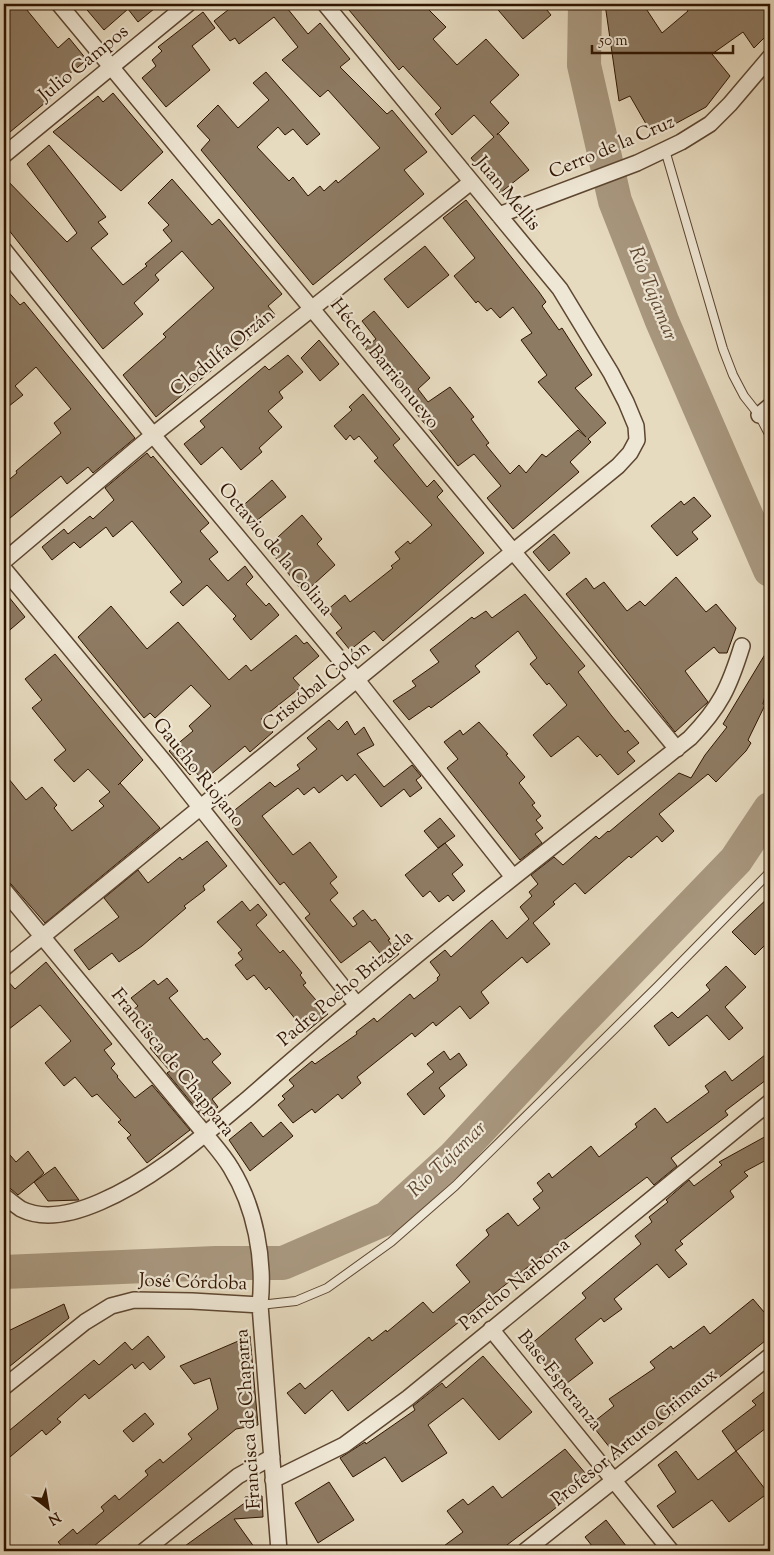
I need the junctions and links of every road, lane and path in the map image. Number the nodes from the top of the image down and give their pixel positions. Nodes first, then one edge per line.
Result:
1 (59, 4) edge
2 (188, 4) edge
3 (324, 4) edge
4 (768, 66) edge
5 (112, 67) junction
6 (665, 150) junction
7 (4, 155) edge
8 (471, 182) junction
9 (499, 215) junction
10 (4, 250) edge
11 (312, 308) junction
12 (764, 410) edge
13 (636, 426) joint
14 (153, 434) junction
15 (770, 436) edge
16 (513, 552) junction
17 (4, 561) edge
18 (4, 569) edge
19 (742, 646) dead end
20 (357, 680) junction
21 (677, 749) junction
22 (201, 808) junction
23 (770, 872) edge
24 (513, 877) junction
25 (4, 890) edge
26 (42, 936) junction
27 (4, 968) edge
28 (357, 1005) junction
29 (770, 1102) edge
30 (205, 1134) junction
31 (4, 1196) edge
32 (263, 1284) joint
33 (260, 1305) junction
34 (491, 1329) junction
35 (770, 1356) edge
36 (4, 1387) edge
37 (272, 1457) junction
38 (273, 1480) junction
39 (614, 1481) junction
40 (144, 1551) edge
41 (279, 1551) edge
42 (525, 1551) edge
43 (671, 1551) edge

1 - 5 street, Héctor Barrionuevo
2 - 5 street, Julio Campos
3 - 8 street, Juan Mellis
4 - 6 street, Cerro de la Cruz
5 - 7 street, Julio Campos
5 - 11 street, Héctor Barrionuevo
6 - 9 street, Cerro de la Cruz
6 - 12 lane
8 - 9 street, Juan Mellis
8 - 11 street, Clodulfa Orzán
9 - 13 street, Juan Mellis
10 - 14 street, Octavio de la Colina
11 - 14 street, Clodulfa Orzán
11 - 16 street, Héctor Barrionuevo
12 - 15 lane
13 - 16 street, Cristóbal Colón
14 - 17 street, Clodulfa Orzán
14 - 20 street, Octavio de la Colina
16 - 20 street, Cristóbal Colón
16 - 21 street, Héctor Barrionuevo
18 - 22 street, Gaucho Riojano
19 - 21 street, Padre Pocho Brizuela
20 - 22 street, Cristóbal Colón
20 - 24 street, Octavio de la Colina
21 - 24 street, Padre Pocho Brizuela
22 - 26 street, Cristóbal Colón
22 - 28 street, Gaucho Riojano
23 - 33 lane
24 - 28 street, Padre Pocho Brizuela
25 - 26 street, Francisca de Chappara
26 - 27 street, Cristóbal Colón
26 - 30 street, Francisca de Chappara
28 - 30 street, Padre Pocho Brizuela
29 - 34 street, Pancho Narbona
30 - 31 street, Padre Pocho Brizuela
30 - 32 street, Francisca de Chappara
32 - 33 street, Francisca de Chaparra
33 - 36 street, José Córdoba
33 - 37 street, Francisca de Chaparra
34 - 38 street, Pancho Narbona
34 - 39 street, Base Esperanza
35 - 39 street, Profesor Arturo Grimaux
37 - 38 street, Francisca de Chaparra
37 - 40 street
38 - 41 street, Francisca de Chaparra
39 - 42 street, Profesor Arturo Grimaux
39 - 43 street, Base Esperanza

